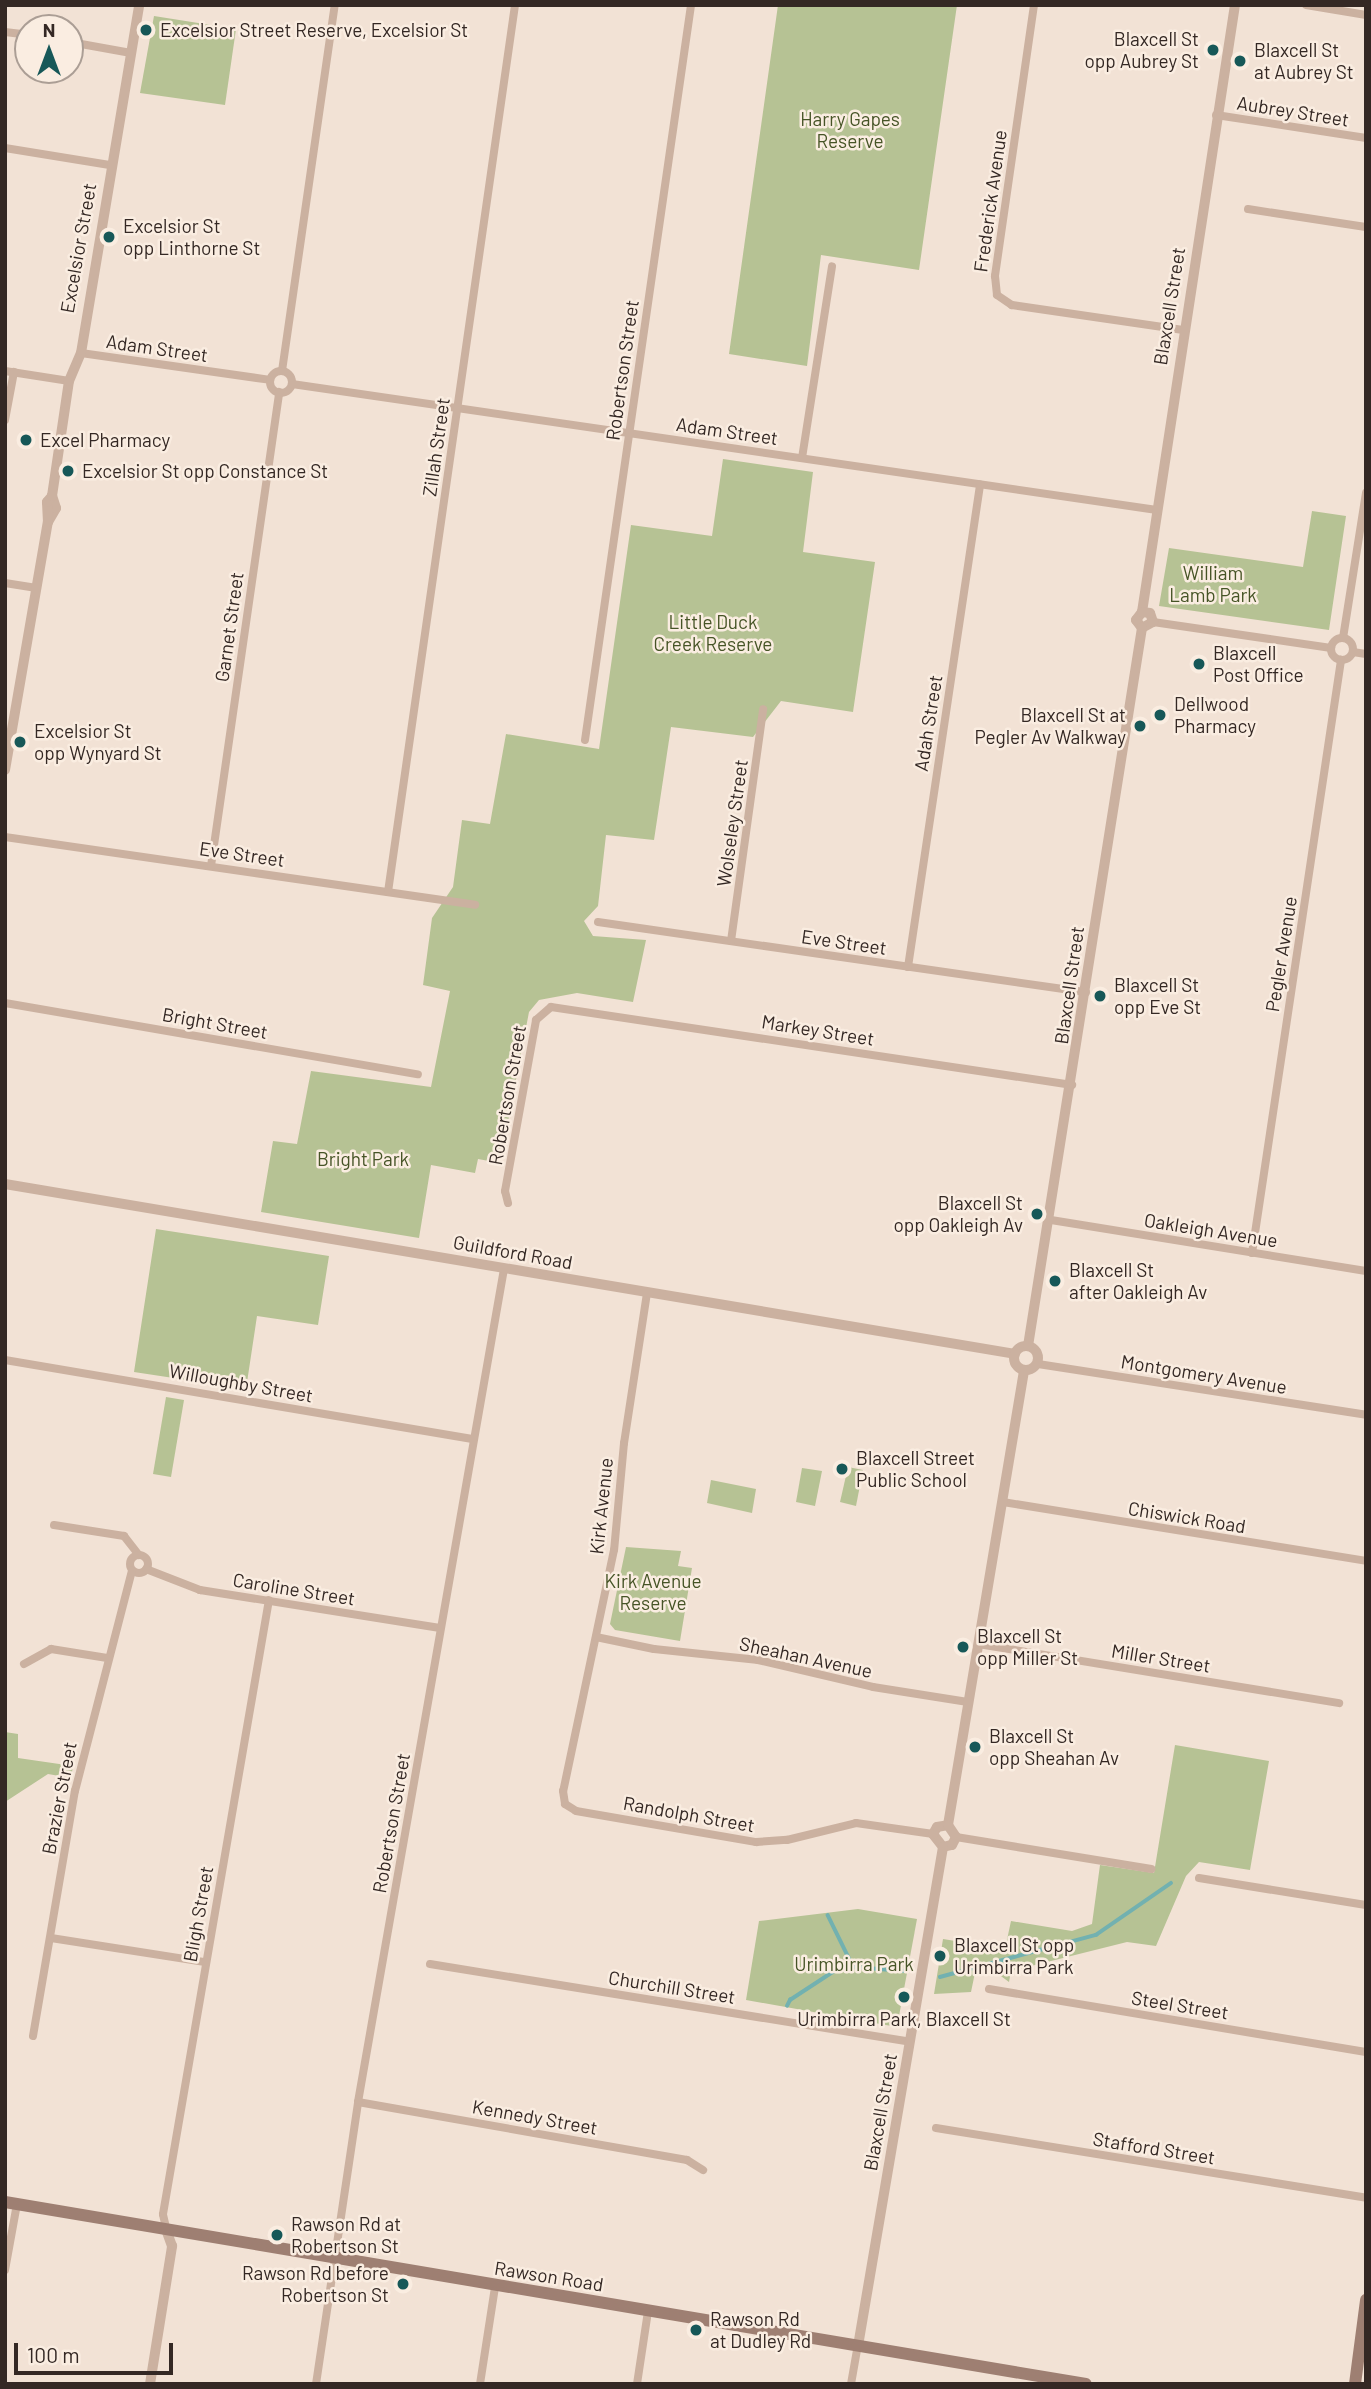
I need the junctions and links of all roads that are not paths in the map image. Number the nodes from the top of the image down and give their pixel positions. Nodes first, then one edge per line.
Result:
1 (139, 5) edge
2 (335, 5) edge
3 (515, 5) edge
4 (691, 5) edge
5 (1034, 5) edge
6 (1235, 5) edge
7 (1306, 5) edge
8 (1366, 15) edge
9 (84, 45) edge
10 (131, 53) junction
11 (1216, 115) junction
12 (1366, 138) edge
13 (5, 148) edge
14 (110, 166) junction
15 (1248, 209) dead end
16 (1366, 228) edge
17 (832, 267) dead end
18 (1183, 330) junction
19 (81, 353) junction
20 (282, 371) junction
21 (10, 372) edge
22 (270, 380) junction
23 (69, 381) junction
24 (292, 384) junction
25 (279, 392) junction
26 (458, 408) junction
27 (5, 421) edge
28 (629, 433) junction
29 (802, 458) junction
30 (980, 484) junction
31 (1366, 493) edge
32 (1157, 510) junction
33 (5, 583) edge
34 (37, 588) junction
35 (1142, 612) junction
36 (1153, 622) junction
37 (1142, 628) junction
38 (1343, 638) junction
39 (1331, 648) junction
40 (1353, 652) junction
41 (1366, 654) edge
42 (1341, 660) junction
43 (763, 709) dead end
44 (585, 740) dead end
45 (5, 770) edge
46 (5, 837) edge
47 (211, 866) junction
48 (388, 892) junction
49 (475, 905) dead end
50 (598, 922) dead end
51 (731, 941) junction
52 (908, 967) junction
53 (1086, 992) junction
54 (5, 1003) edge
55 (559, 1006) joint
56 (418, 1074) dead end
57 (1072, 1085) junction
58 (5, 1184) edge
59 (508, 1203) dead end
60 (1051, 1220) junction
61 (1252, 1253) junction
62 (504, 1269) junction
63 (1366, 1271) edge
64 (647, 1293) junction
65 (1028, 1346) junction
66 (1015, 1354) junction
67 (5, 1360) edge
68 (1038, 1364) junction
69 (1024, 1370) junction
70 (1366, 1415) edge
71 (472, 1439) junction
72 (1003, 1502) junction
73 (54, 1525) dead end
74 (139, 1555) junction
75 (1366, 1561) edge
76 (146, 1569) junction
77 (132, 1570) junction
78 (269, 1600) junction
79 (440, 1628) junction
80 (596, 1637) junction
81 (978, 1644) junction
82 (107, 1658) junction
83 (24, 1664) dead end
84 (968, 1702) junction
85 (1339, 1703) dead end
86 (565, 1804) joint
87 (948, 1825) junction
88 (933, 1834) junction
89 (956, 1837) junction
90 (943, 1847) junction
91 (1151, 1869) dead end
92 (1199, 1878) dead end
93 (1366, 1905) edge
94 (51, 1938) junction
95 (205, 1962) junction
96 (430, 1964) dead end
97 (989, 1989) dead end
98 (33, 2036) dead end
99 (909, 2042) junction
100 (1366, 2052) edge
101 (358, 2102) junction
102 (936, 2128) dead end
103 (702, 2170) dead end
104 (1366, 2198) edge
105 (11, 2203) edge
106 (167, 2232) junction
107 (335, 2260) junction
108 (5, 2270) edge
109 (495, 2287) junction
110 (1366, 2300) edge
111 (648, 2311) junction
112 (858, 2346) junction
113 (1353, 2370) junction
114 (150, 2384) edge
115 (316, 2384) edge
116 (480, 2384) edge
117 (636, 2384) edge
118 (851, 2384) edge
119 (1087, 2384) edge
120 (1345, 2384) edge
121 (1355, 2384) edge

1 - 10 street, Excelsior Street
2 - 20 street
3 - 26 street, Zillah Street
4 - 28 street, Robertson Street
5 - 18 street, Frederick Avenue
6 - 11 street, Blaxcell Street
7 - 8 street
9 - 10 street
10 - 14 street, Excelsior Street
11 - 12 street, Aubrey Street
11 - 18 street, Blaxcell Street
13 - 14 street
14 - 19 street, Excelsior Street
15 - 16 street
17 - 29 street
18 - 32 street, Blaxcell Street
19 - 22 street, Adam Street
19 - 23 street, Excelsior Street
20 - 22 street
20 - 24 street
21 - 23 street
21 - 27 street
22 - 25 street
23 - 34 street, Excelsior Street
24 - 25 street
24 - 26 street, Adam Street
25 - 47 street, Garnet Street
26 - 28 street, Adam Street
26 - 48 street, Zillah Street
28 - 29 street, Adam Street
28 - 44 street, Robertson Street
29 - 30 street, Adam Street
30 - 32 street, Adam Street
30 - 52 street, Adah Street
31 - 38 street
32 - 35 street, Blaxcell Street
33 - 34 street
34 - 45 street, Excelsior Street
35 - 36 street
35 - 37 street, Blaxcell Street
36 - 37 street
36 - 39 street
37 - 53 street, Blaxcell Street
38 - 39 street
38 - 40 street
39 - 42 street
40 - 41 street
40 - 42 street
42 - 61 street, Pegler Avenue
43 - 51 street, Wolseley Street
46 - 47 street, Eve Street
47 - 48 street, Eve Street
48 - 49 street, Eve Street
50 - 51 street, Eve Street
51 - 52 street, Eve Street
52 - 53 street, Eve Street
53 - 57 street, Blaxcell Street
54 - 56 street, Bright Street
55 - 57 street, Markey Street
55 - 59 street, Robertson Street
57 - 60 street, Blaxcell Street
58 - 62 street, Guildford Road
60 - 61 street, Oakleigh Avenue
60 - 65 street, Blaxcell Street
61 - 63 street, Oakleigh Avenue
62 - 64 street, Guildford Road
62 - 71 street, Robertson Street
64 - 66 street, Guildford Road
64 - 80 street, Kirk Avenue
65 - 66 street
65 - 68 street
66 - 69 street
67 - 71 street, Willoughby Street
68 - 69 street
68 - 70 street, Montgomery Avenue
69 - 72 street
71 - 79 street, Robertson Street
72 - 75 street, Chiswick Road
72 - 81 street
73 - 74 street
74 - 76 street
74 - 77 street, Brazier Street
76 - 77 street
76 - 78 street, Caroline Street
77 - 82 street, Brazier Street
78 - 79 street, Caroline Street
78 - 95 street, Bligh Street
79 - 101 street, Robertson Street
80 - 84 street, Sheahan Avenue
80 - 86 street, Kirk Avenue
81 - 84 street
81 - 85 street, Miller Street
82 - 83 street
82 - 94 street, Brazier Street
84 - 87 street
86 - 88 street, Randolph Street
87 - 88 street
87 - 89 street
88 - 90 street
89 - 90 street
89 - 91 street
90 - 99 street, Blaxcell Street
92 - 93 street
94 - 95 street
94 - 98 street, Brazier Street
95 - 106 street, Bligh Street
96 - 99 street, Churchill Street
97 - 100 street, Steel Street
99 - 112 street, Blaxcell Street
101 - 103 street, Kennedy Street
101 - 107 street, Robertson Street
102 - 104 street, Stafford Street
105 - 106 main road, Rawson Road
105 - 108 street
106 - 107 main road, Rawson Road
106 - 114 street
107 - 109 main road, Rawson Road
107 - 115 street, Robertson Street
109 - 111 main road, Rawson Road
109 - 116 street
110 - 113 main road
111 - 112 main road, Rawson Road
111 - 117 street
112 - 118 street, Blaxcell Street
112 - 119 main road, Rawson Road
113 - 120 main road
113 - 121 main road

